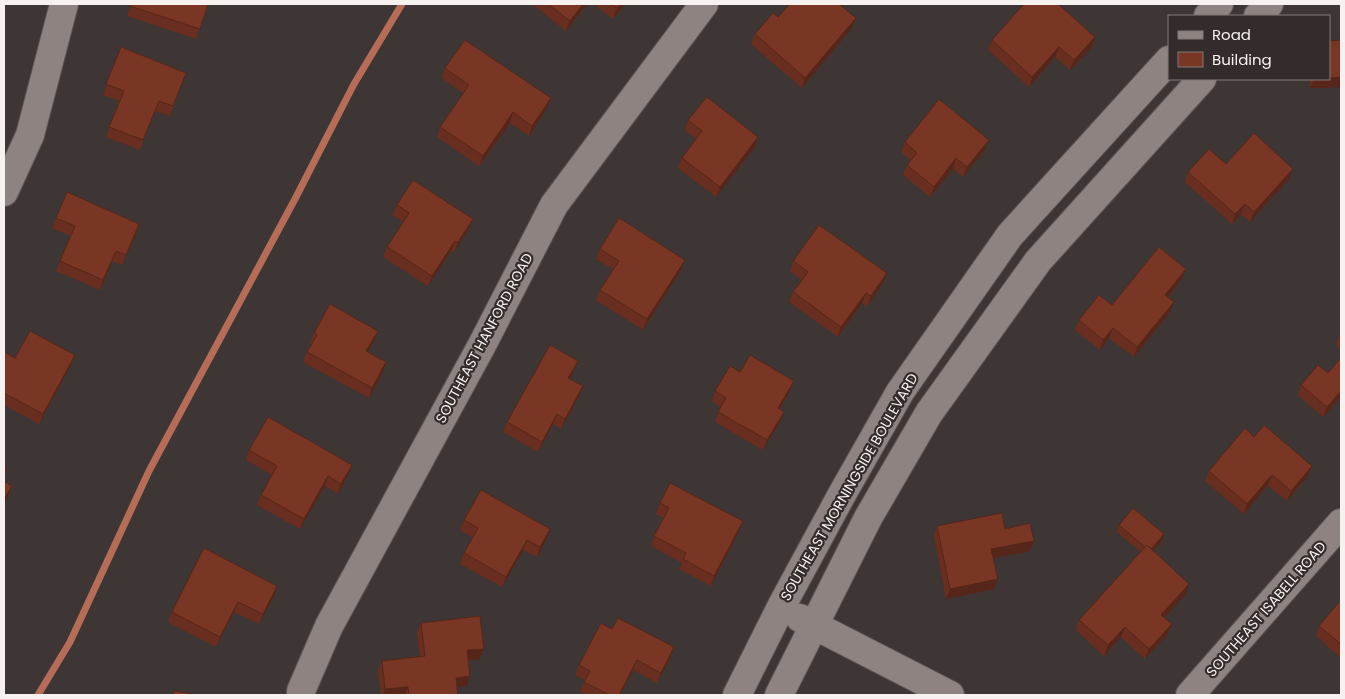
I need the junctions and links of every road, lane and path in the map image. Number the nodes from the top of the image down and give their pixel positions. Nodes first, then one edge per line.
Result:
1 (64, 4) edge
2 (704, 4) edge
3 (1220, 4) edge
4 (1269, 4) edge
5 (1209, 15) edge
6 (1259, 15) edge
7 (1168, 61) edge
8 (1201, 80) edge
9 (4, 192) edge
10 (1341, 523) edge
11 (781, 607) junction
12 (815, 626) junction
13 (301, 695) edge
14 (737, 695) edge
15 (779, 695) edge
16 (950, 695) edge
17 (1190, 695) edge

1 - 9 street
2 - 13 street, SOUTHEAST HANFORD ROAD
3 - 5 street
4 - 6 street
7 - 11 street, SOUTHEAST MORNINGSIDE BOULEVARD
8 - 12 street
10 - 17 street, SOUTHEAST ISABELL ROAD
11 - 12 street
11 - 14 street, SOUTHEAST MORNINGSIDE BOULEVARD
12 - 15 street
12 - 16 street

